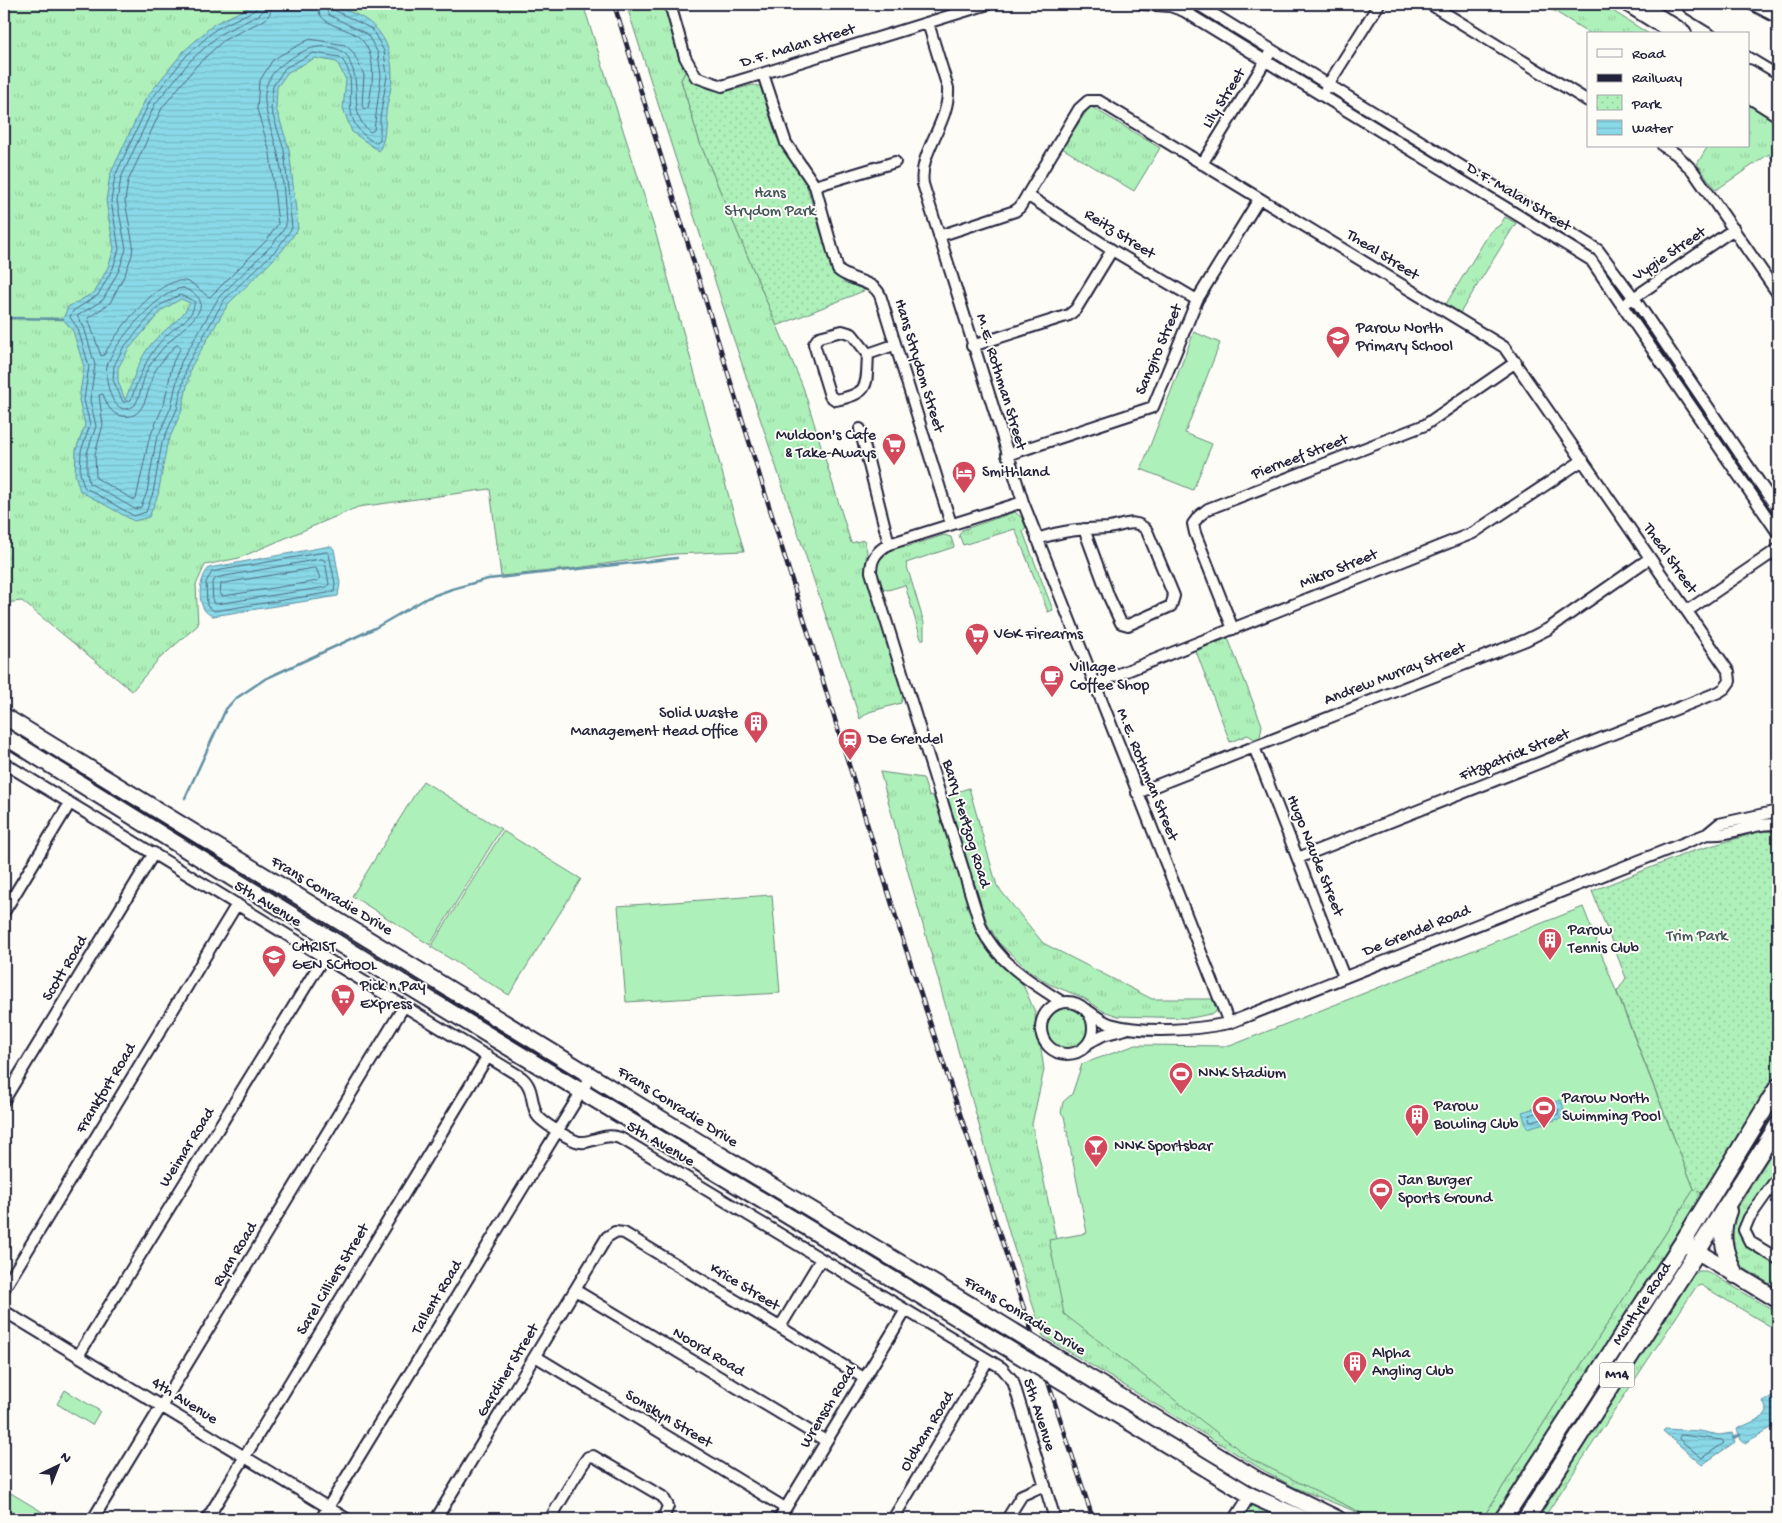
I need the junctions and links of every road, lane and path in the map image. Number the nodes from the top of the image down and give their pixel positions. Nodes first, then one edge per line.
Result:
1 (670, 4) edge
2 (988, 4) edge
3 (1142, 4) edge
4 (1197, 4) edge
5 (1379, 4) edge
6 (1430, 4) edge
7 (1623, 4) edge
8 (1632, 4) edge
9 (1692, 4) edge
10 (1715, 4) edge
11 (1178, 6) edge
12 (928, 23) junction
13 (1663, 32) edge
14 (1679, 32) edge
15 (1738, 32) edge
16 (1778, 36) edge
17 (1750, 39) edge
18 (1272, 50) junction
19 (1778, 56) edge
20 (1266, 61) junction
21 (763, 74) junction
22 (1750, 76) edge
23 (1329, 84) junction
24 (1750, 92) edge
25 (1778, 93) edge
26 (1322, 95) junction
27 (1587, 100) edge
28 (1778, 110) edge
29 (1665, 148) edge
30 (895, 162) dead end
31 (1202, 164) junction
32 (1474, 174) junction
33 (815, 186) junction
34 (1468, 186) junction
35 (1027, 195) junction
36 (1259, 199) junction
37 (1734, 229) junction
38 (939, 236) junction
39 (1112, 250) junction
40 (1778, 294) edge
41 (1634, 298) junction
42 (1197, 300) junction
43 (1622, 305) junction
44 (894, 344) junction
45 (972, 346) junction
46 (868, 354) junction
47 (1516, 362) junction
48 (860, 429) dead end
49 (1007, 455) junction
50 (1583, 460) junction
51 (1023, 502) junction
52 (1778, 510) edge
53 (952, 524) junction
54 (1084, 528) junction
55 (1778, 533) edge
56 (1037, 540) junction
57 (889, 544) junction
58 (1778, 549) edge
59 (1650, 558) junction
60 (1687, 611) junction
61 (1233, 629) junction
62 (1729, 672) joint
63 (1094, 684) junction
64 (4, 716) edge
65 (4, 736) edge
66 (1254, 747) junction
67 (4, 763) edge
68 (1137, 793) junction
69 (70, 803) junction
70 (1778, 811) edge
71 (1778, 825) edge
72 (1707, 834) junction
73 (154, 853) junction
74 (1298, 858) junction
75 (237, 904) junction
76 (4, 912) edge
77 (324, 957) junction
78 (1344, 977) junction
79 (1062, 1002) junction
80 (404, 1006) junction
81 (1087, 1010) junction
82 (1229, 1023) junction
83 (1132, 1028) junction
84 (1090, 1042) junction
85 (488, 1056) junction
86 (591, 1076) junction
87 (1778, 1087) edge
88 (581, 1093) junction
89 (4, 1100) edge
90 (1778, 1125) edge
91 (558, 1130) junction
92 (1778, 1177) edge
93 (1734, 1195) junction
94 (606, 1237) joint
95 (1690, 1247) junction
96 (821, 1258) junction
97 (1778, 1260) edge
98 (1735, 1275) junction
99 (4, 1289) edge
100 (575, 1290) junction
101 (1778, 1300) edge
102 (906, 1310) junction
103 (4, 1311) edge
104 (780, 1327) junction
105 (78, 1356) junction
106 (535, 1356) junction
107 (988, 1360) junction
108 (864, 1378) junction
109 (162, 1406) junction
110 (826, 1442) junction
111 (244, 1457) junction
112 (1045, 1485) junction
113 (1250, 1495) junction
114 (328, 1508) junction
115 (786, 1508) junction
116 (94, 1519) edge
117 (207, 1519) edge
118 (322, 1519) edge
119 (347, 1519) edge
120 (436, 1519) edge
121 (550, 1519) edge
122 (663, 1519) edge
123 (779, 1519) edge
124 (893, 1519) edge
125 (1007, 1519) edge
126 (1055, 1519) edge
127 (1235, 1519) edge
128 (1304, 1519) edge
129 (1338, 1519) edge
130 (1503, 1519) edge
131 (1526, 1519) edge

1 - 21 street, D.F. Malan Street
2 - 12 street, D.F. Malan Street
3 - 11 street, D.F. Malan Street
4 - 18 street, D.F. Malan Street
5 - 23 street
6 - 27 street
7 - 13 highway
8 - 14 highway
9 - 15 highway
10 - 16 highway
11 - 20 street, D.F. Malan Street
12 - 21 street, D.F. Malan Street
12 - 38 street, M.E. Rothman Street
17 - 19 highway
18 - 20 street, Lily Street
18 - 23 street, D.F. Malan Street
20 - 26 street, D.F. Malan Street
20 - 31 street, Lily Street
21 - 33 street, Hans Strydom Street
22 - 25 highway
23 - 26 street
23 - 32 street, D.F. Malan Street
24 - 28 highway
26 - 34 street, D.F. Malan Street
29 - 37 street
30 - 33 street
31 - 35 street, Theal Street
31 - 36 street, Theal Street
32 - 34 street
32 - 41 street, D.F. Malan Street
33 - 44 street, Hans Strydom Street
34 - 43 street, D.F. Malan Street
35 - 38 street, Theal Street
35 - 39 street, Reitz Street
36 - 42 street, Sangiro Street
36 - 47 street, Theal Street
37 - 40 street
37 - 41 street, Vygie Street
38 - 45 street, M.E. Rothman Street
39 - 42 street, Reitz Street
39 - 45 street
41 - 43 street, Vygie Street
41 - 52 street, D.F. Malan Street
42 - 49 street, Sangiro Street
43 - 55 street, D.F. Malan Street
44 - 46 street
44 - 53 street, Hans Strydom Street
45 - 49 street, M.E. Rothman Street
46 - 46 street
47 - 50 street, Theal Street
47 - 61 street, Pierneef Street
48 - 57 street
49 - 51 street, M.E. Rothman Street
50 - 59 street, Theal Street
50 - 61 street, Mikro Street
51 - 53 street
51 - 56 street, M.E. Rothman Street
53 - 57 street
54 - 54 street
54 - 56 street
56 - 63 street, M.E. Rothman Street
57 - 79 street, Barry Hertzog Road
58 - 60 street
59 - 60 street, Theal Street
59 - 66 street, Andrew Murray Street
60 - 62 street, Theal Street
61 - 63 street, Mikro Street
62 - 74 street, Fitzpatrick Street
63 - 68 street, M.E. Rothman Street
64 - 86 main road, Frans Conradie Drive
65 - 88 main road
66 - 68 street, Andrew Murray Street
66 - 74 street, Hugo Naude Street
67 - 69 street, 5th Avenue
68 - 82 street, M.E. Rothman Street
69 - 73 street, 5th Avenue
69 - 76 street
70 - 72 street, De Grendel Road
71 - 72 street, De Grendel Road
72 - 78 street, De Grendel Road
73 - 75 street, 5th Avenue
73 - 89 street, Scott Road
74 - 78 street, Hugo Naude Street
75 - 77 street, 5th Avenue
75 - 99 street, Frankfort Road
77 - 80 street, 5th Avenue
77 - 105 street, Weimar Road
78 - 82 street, De Grendel Road
79 - 81 street
79 - 84 street
80 - 85 street, 5th Avenue
80 - 109 street, Ryan Road
81 - 83 street, De Grendel Road
81 - 84 street
82 - 83 street, De Grendel Road
83 - 84 street, De Grendel Road
85 - 91 street, 5th Avenue
85 - 111 street, Sarel Cilliers Street
86 - 88 street, Tallent Road
86 - 129 main road, Frans Conradie Drive, bridge
87 - 95 main road, McIntyre Road / M14
88 - 91 street, Tallent Road
88 - 113 main road, bridge
90 - 93 main road, McIntyre Road / M14
91 - 96 street, 5th Avenue
91 - 114 street, Tallent Road
92 - 97 street
93 - 95 main road, McIntyre Road / M14
93 - 98 main road
94 - 100 street, Gardiner Street
94 - 104 street, Krice Street
95 - 98 main road
95 - 130 main road, McIntyre Road / M14
95 - 131 main road, McIntyre Road / M14
96 - 102 street, 5th Avenue
96 - 104 street
98 - 101 main road
100 - 106 street, Gardiner Street
100 - 110 street, Noord Road
102 - 107 street, 5th Avenue
102 - 108 street, Wrensch Road
103 - 105 street, 4th Avenue
104 - 108 street, Krice Street
105 - 109 street, 4th Avenue
106 - 115 street, Sonskyn Street
106 - 120 street, Gardiner Street
107 - 112 street, 5th Avenue
107 - 124 street, Oldham Road
108 - 110 street, Wrensch Road
109 - 111 street, 4th Avenue
109 - 116 street, Ryan Road
110 - 115 street, Wrensch Road
111 - 114 street, 4th Avenue
111 - 117 street, Sarel Cilliers Street
112 - 125 street
112 - 126 street, 5th Avenue
113 - 127 street
113 - 128 main road
114 - 118 street, Tallent Road
114 - 119 street, 4th Avenue
115 - 123 street, Wrensch Road
121 - 122 street

